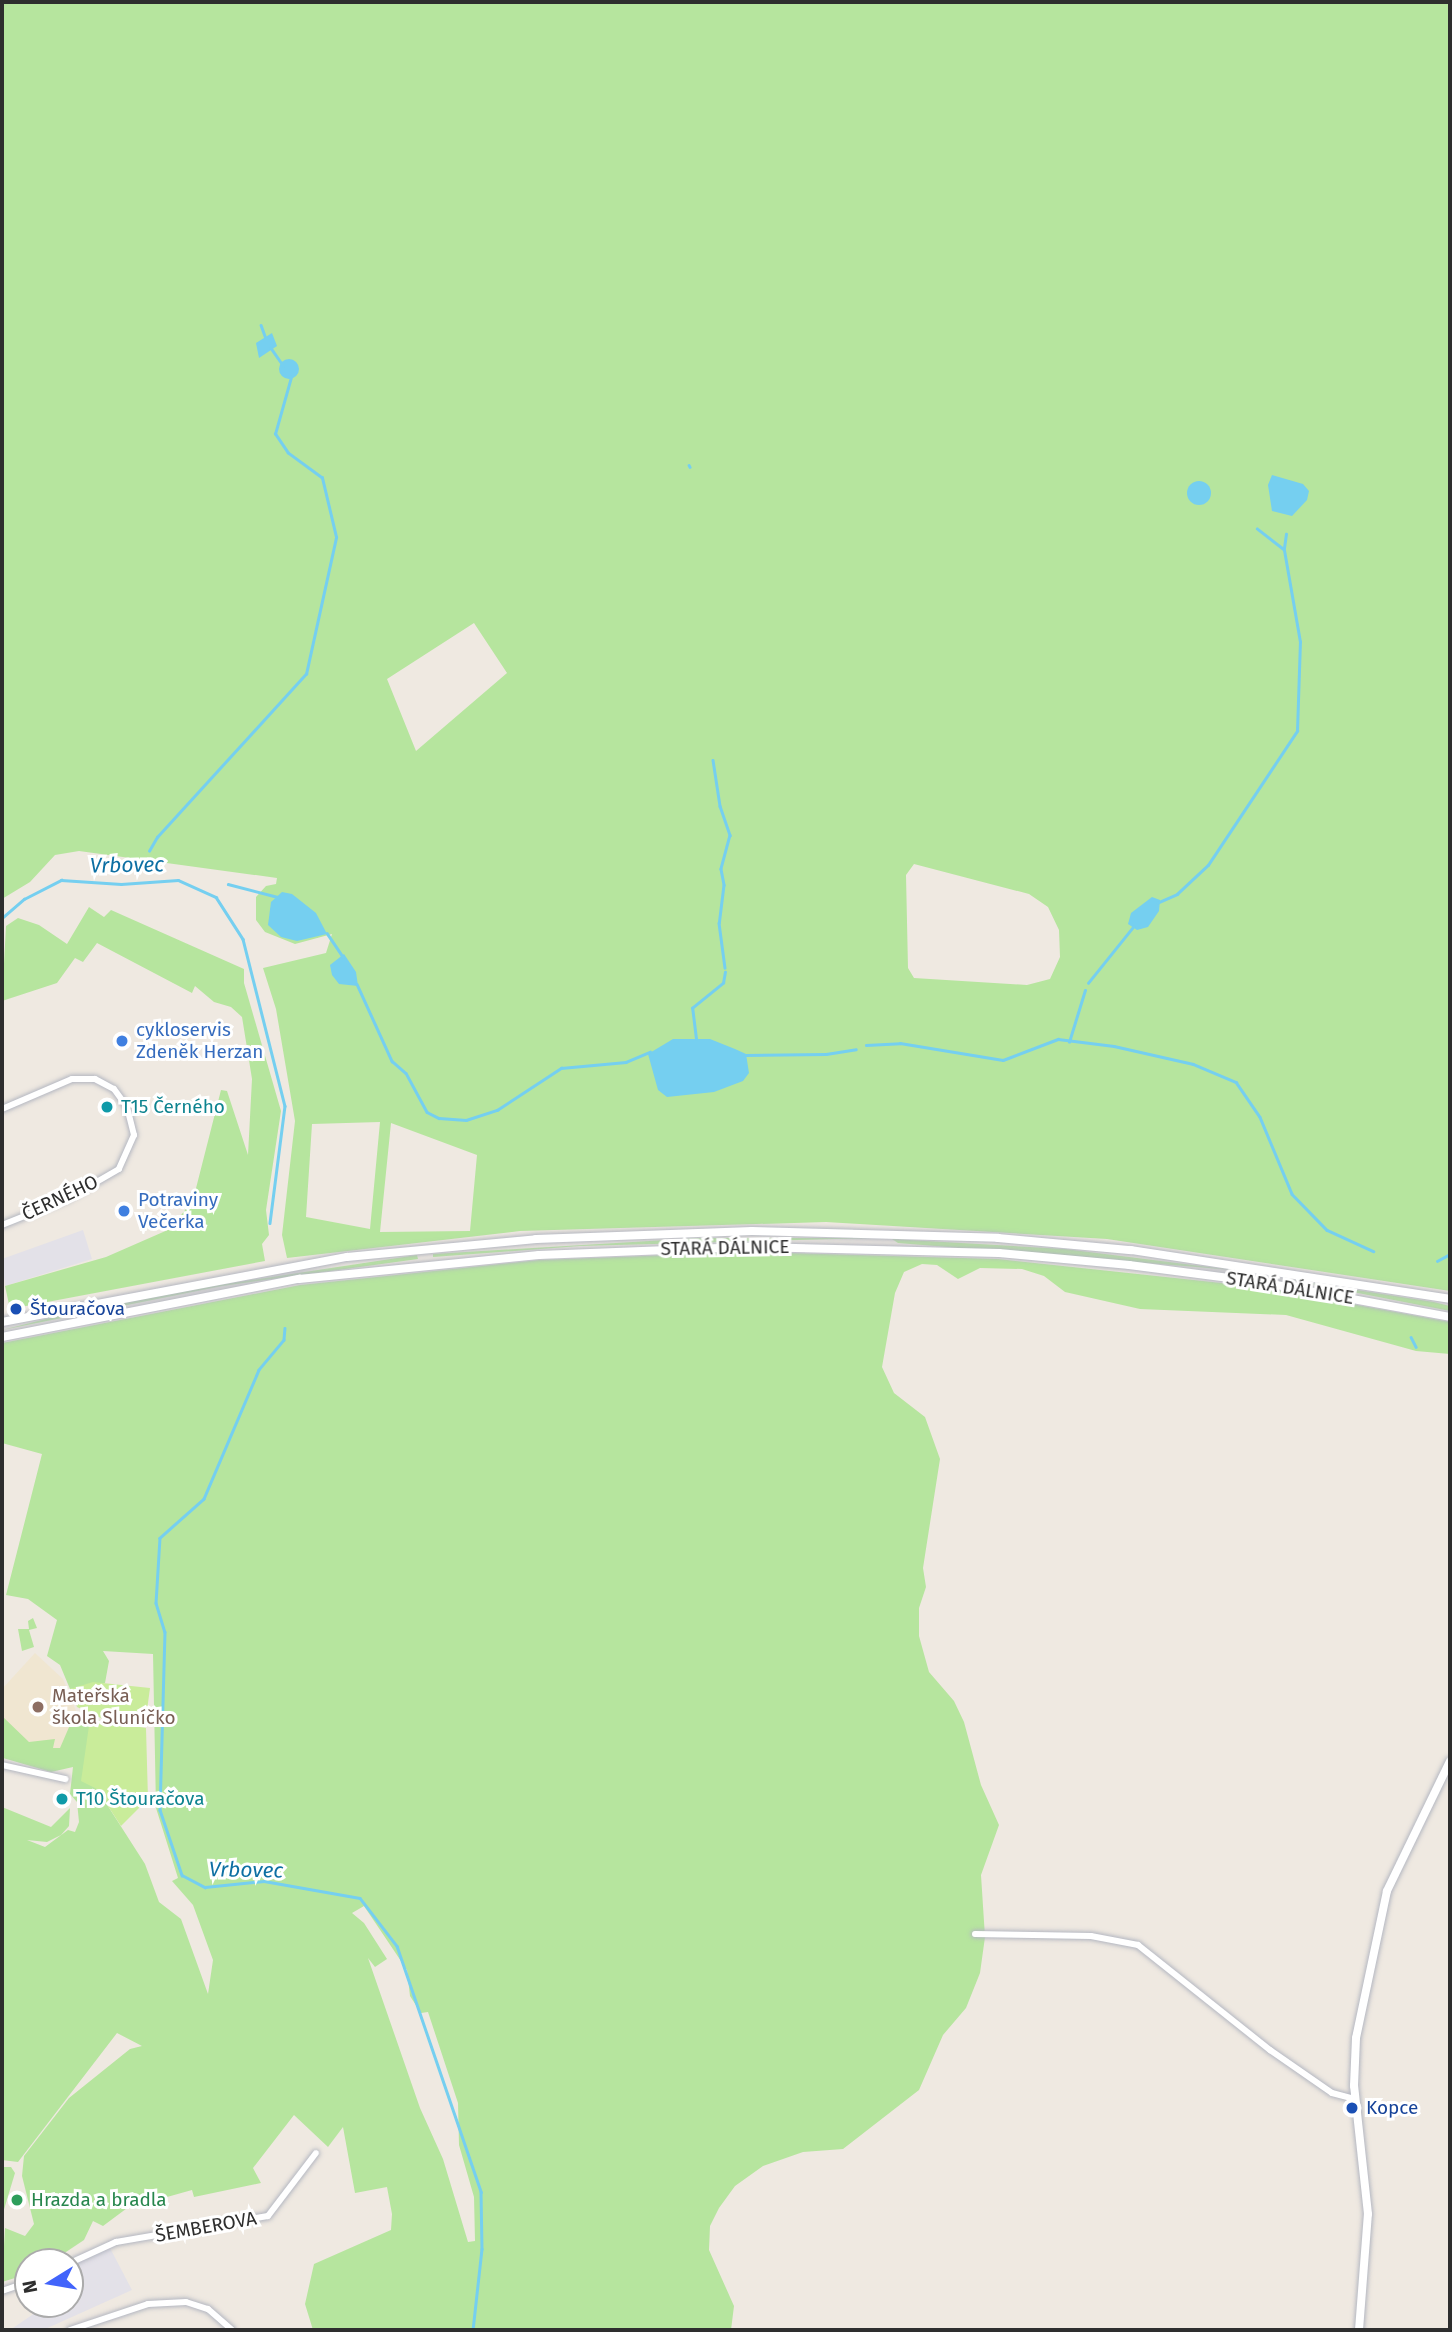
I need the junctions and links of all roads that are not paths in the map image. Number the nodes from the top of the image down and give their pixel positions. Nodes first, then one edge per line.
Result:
1 (2, 1109) edge
2 (2, 1225) edge
3 (1262, 1267) junction
4 (1260, 1282) junction
5 (1450, 1300) edge
6 (1450, 1317) edge
7 (2, 1322) edge
8 (2, 1337) edge
9 (1450, 1761) edge
10 (2, 1765) edge
11 (65, 1779) dead end
12 (975, 1934) dead end
13 (1355, 2099) junction
14 (316, 2153) dead end
15 (84, 2257) edge
16 (69, 2330) edge
17 (232, 2330) edge
18 (1359, 2330) edge

1 - 2 street, ČERNÉHO
3 - 4 main road
3 - 5 main road, STARÁ DÁLNICE
3 - 7 main road, STARÁ DÁLNICE
4 - 6 main road, STARÁ DÁLNICE
4 - 8 main road, STARÁ DÁLNICE
9 - 13 main road
10 - 11 street
12 - 13 street
13 - 18 main road
14 - 15 street, ŠEMBEROVA
16 - 17 street

